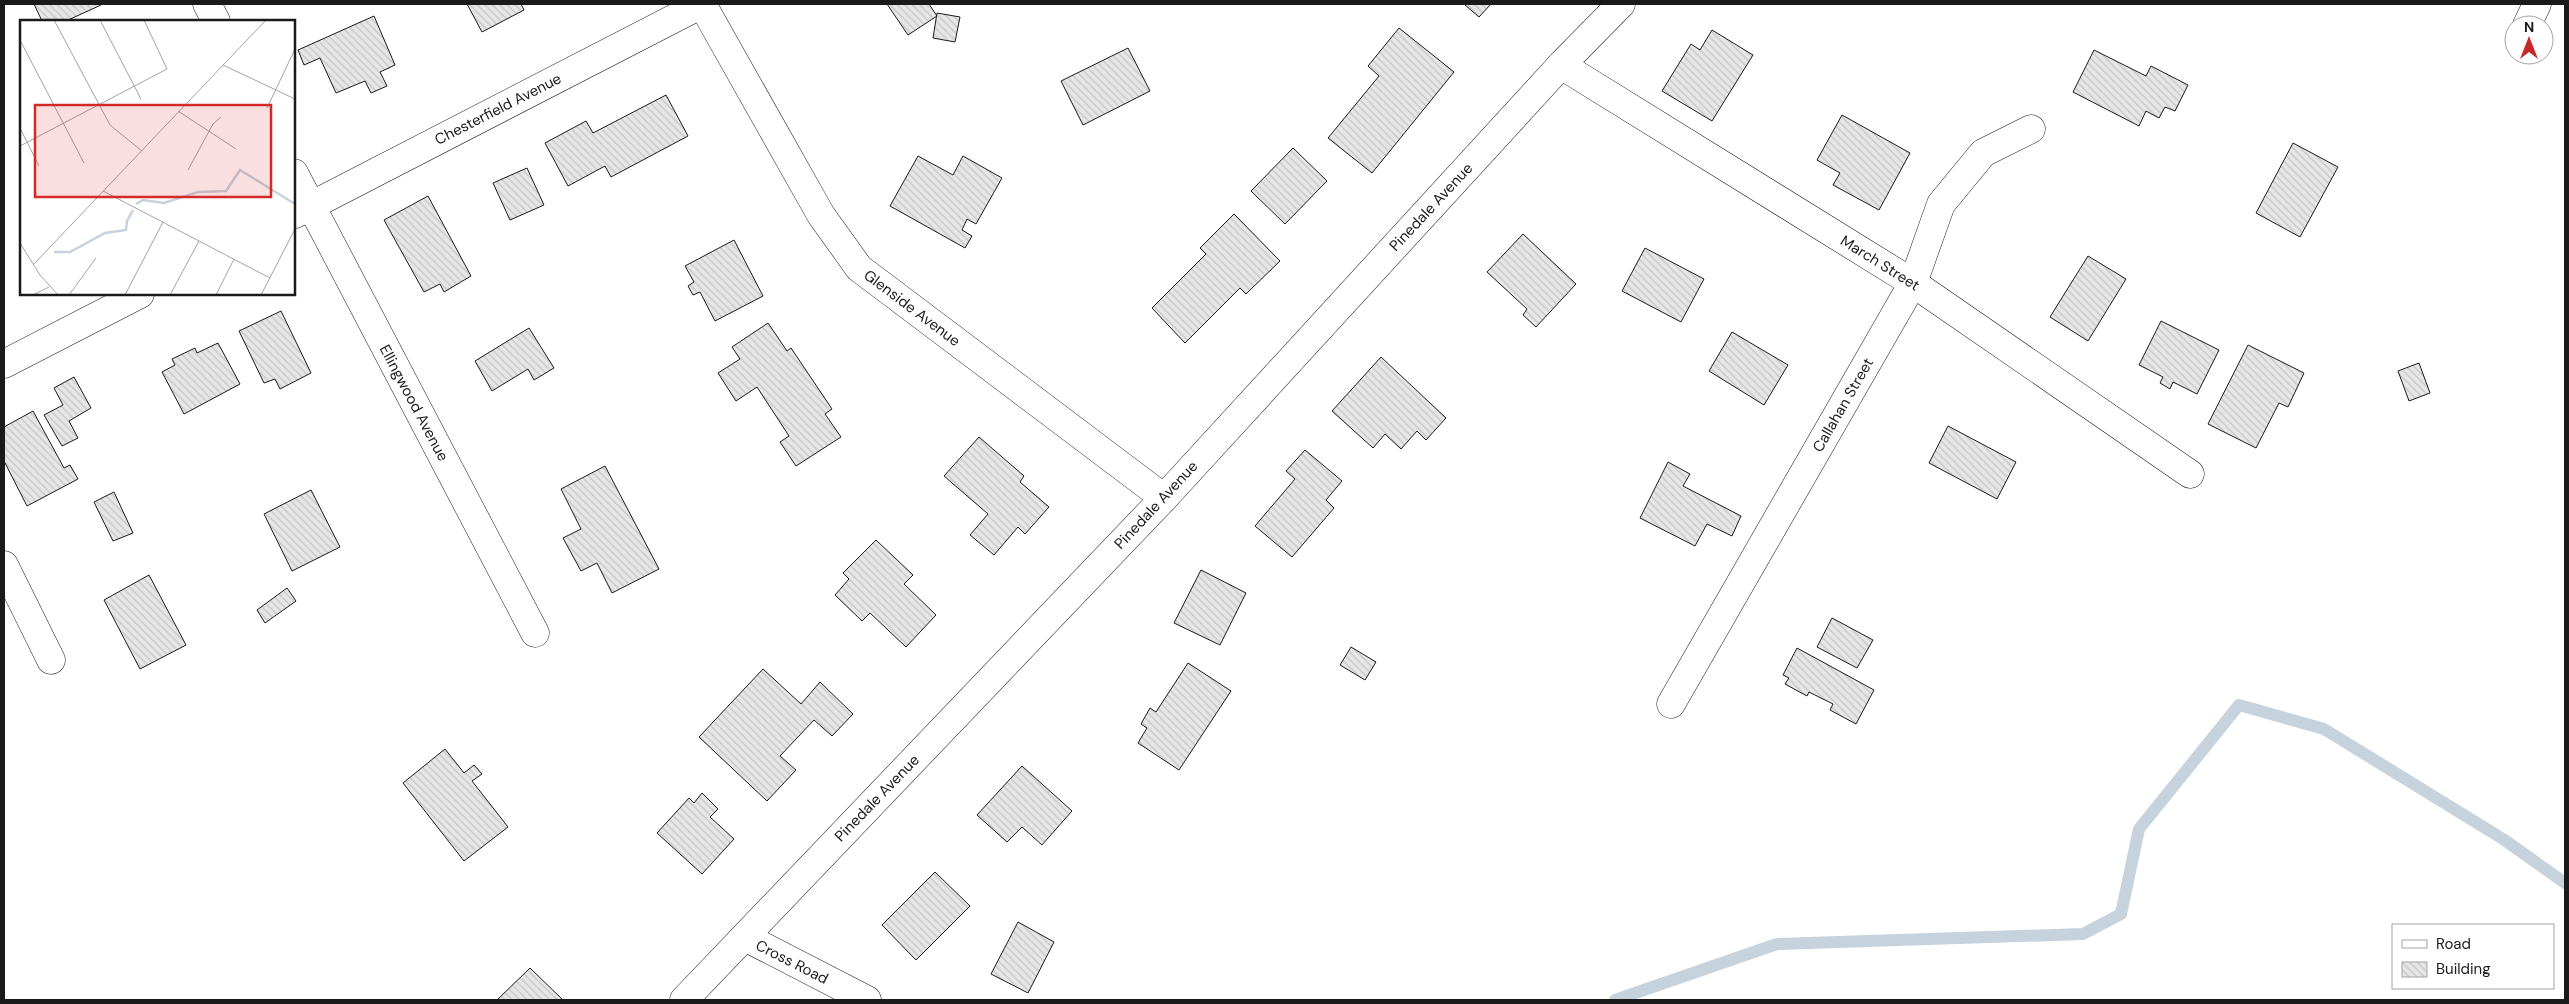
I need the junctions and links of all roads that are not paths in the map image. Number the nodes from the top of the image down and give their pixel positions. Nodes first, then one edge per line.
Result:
1 (207, 4) edge
2 (702, 4) edge
3 (1622, 4) edge
4 (215, 20) edge
5 (1561, 65) junction
6 (2031, 129) dead end
7 (295, 178) edge
8 (302, 210) edge
9 (1913, 283) junction
10 (138, 295) edge
11 (4, 364) edge
12 (2190, 474) dead end
13 (1164, 498) junction
14 (4, 565) edge
15 (535, 633) dead end
16 (52, 660) dead end
17 (1671, 704) dead end
18 (745, 937) junction
19 (684, 1000) edge
20 (867, 1000) edge

1 - 4 street
2 - 8 street, Chesterfield Avenue
2 - 13 street, Glenside Avenue
3 - 5 street, Pinedale Avenue
5 - 9 street, March Street
5 - 13 street, Pinedale Avenue
6 - 9 street, Callahan Street
7 - 8 street, Ellingwood Avenue
8 - 15 street, Ellingwood Avenue
9 - 12 street, March Street
9 - 17 street, Callahan Street
10 - 11 street
13 - 18 street, Pinedale Avenue
14 - 16 street
18 - 19 street, Pinedale Avenue
18 - 20 street, Cross Road

